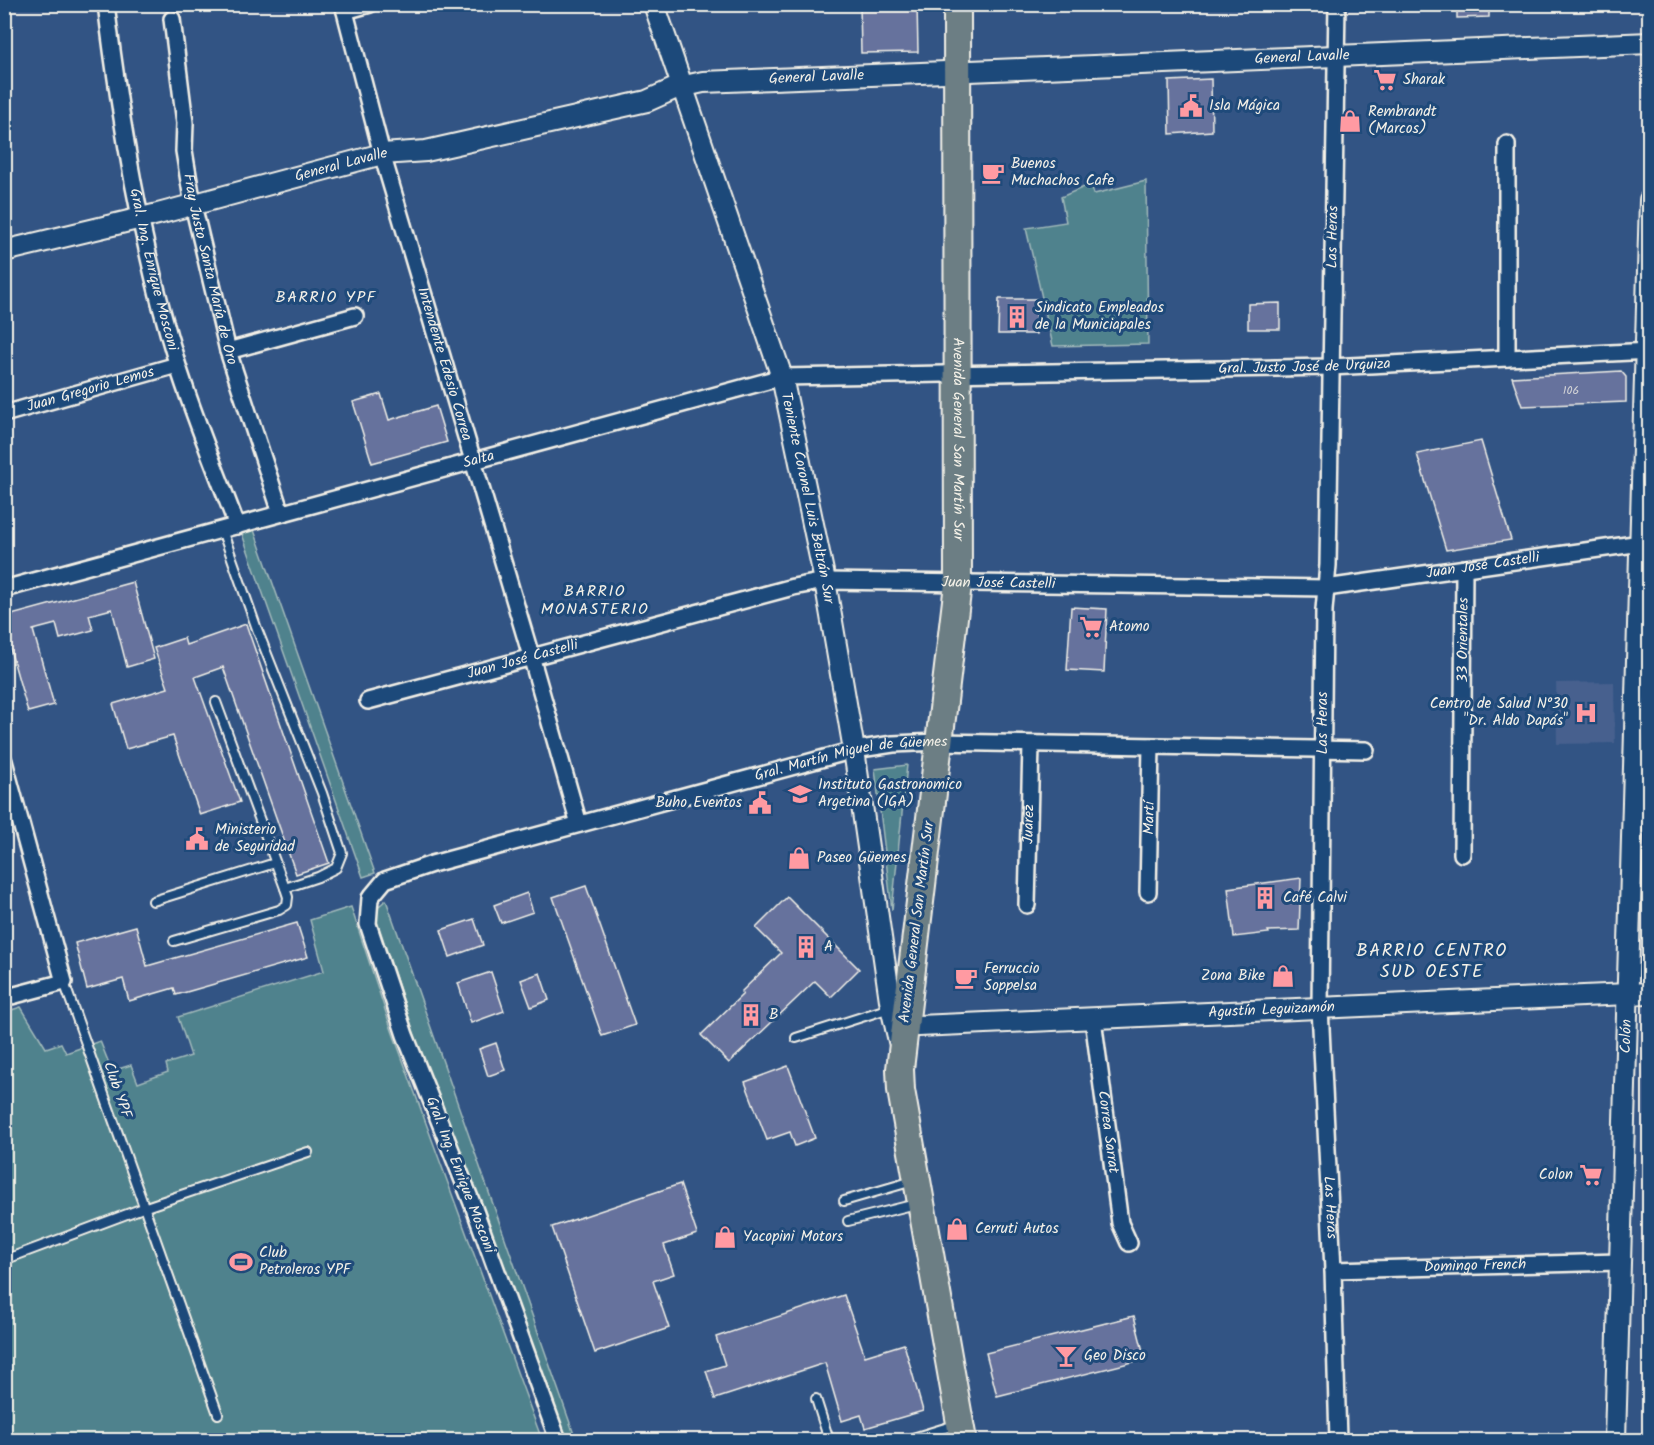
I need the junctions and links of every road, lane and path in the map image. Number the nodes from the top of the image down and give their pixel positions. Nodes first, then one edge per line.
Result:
1 (106, 4) edge
2 (370, 4) edge
3 (654, 4) edge
4 (957, 4) edge
5 (1337, 4) edge
6 (344, 8) edge
7 (172, 19) dead end
8 (1650, 43) edge
9 (1336, 56) junction
10 (958, 71) junction
11 (683, 86) junction
12 (1507, 144) dead end
13 (382, 154) junction
14 (1650, 200) edge
15 (193, 205) junction
16 (140, 218) junction
17 (4, 251) edge
18 (355, 316) dead end
19 (228, 351) junction
20 (1648, 351) edge
21 (1507, 358) junction
22 (177, 365) junction
23 (1330, 367) junction
24 (958, 373) junction
25 (782, 377) junction
26 (4, 414) edge
27 (472, 460) junction
28 (281, 513) junction
29 (229, 528) junction
30 (1641, 543) junction
31 (1464, 568) junction
32 (825, 581) junction
33 (958, 584) junction
34 (1326, 588) junction
35 (4, 589) edge
36 (531, 656) junction
37 (1644, 662) edge
38 (368, 701) dead end
39 (216, 702) dead end
40 (938, 742) junction
41 (1031, 745) junction
42 (1151, 746) junction
43 (1323, 749) junction
44 (854, 750) junction
45 (1366, 750) dead end
46 (4, 761) edge
47 (579, 824) junction
48 (1462, 854) dead end
49 (275, 863) junction
50 (285, 888) junction
51 (1148, 892) dead end
52 (153, 901) dead end
53 (1028, 905) dead end
54 (368, 908) joint
55 (174, 941) dead end
56 (64, 982) junction
57 (1650, 993) edge
58 (1628, 994) junction
59 (4, 998) edge
60 (1320, 1008) junction
61 (1093, 1019) junction
62 (898, 1027) junction
63 (796, 1038) dead end
64 (308, 1152) dead end
65 (919, 1191) junction
66 (844, 1201) dead end
67 (143, 1208) junction
68 (848, 1221) dead end
69 (1129, 1243) dead end
70 (4, 1260) edge
71 (1619, 1262) junction
72 (1333, 1270) junction
73 (816, 1399) dead end
74 (218, 1414) dead end
75 (961, 1432) edge
76 (558, 1440) edge
77 (829, 1440) edge
78 (906, 1440) edge
79 (1338, 1440) edge
80 (1615, 1440) edge

1 - 16 street, Gral. Ing. Enrique Mosconi
2 - 6 street
3 - 11 street, Teniente Coronel Luis Beltrán Sur
4 - 10 main road, Avenida General San Martín Sur
5 - 9 street, Las Heras
6 - 13 street, Intendente Edesio Correa
7 - 15 street, Fray Justo Santa María de Oro
8 - 9 street, General Lavalle
9 - 10 street, General Lavalle
9 - 23 street, Las Heras
10 - 11 street, General Lavalle
10 - 24 main road, Avenida General San Martín Sur
11 - 13 street, General Lavalle
11 - 25 street, Teniente Coronel Luis Beltrán Sur
12 - 21 street
13 - 15 street, General Lavalle
13 - 27 street, Intendente Edesio Correa
14 - 20 street, Colón
15 - 16 street, General Lavalle
15 - 19 street, Fray Justo Santa María de Oro
16 - 17 street, General Lavalle
16 - 22 street, Gral. Ing. Enrique Mosconi
18 - 19 street
19 - 28 street, Fray Justo Santa María de Oro
20 - 21 street, Gral. Justo José de Urquiza
20 - 30 street, Colón
21 - 23 street, Gral. Justo José de Urquiza
22 - 26 street, Juan Gregorio Lemos
22 - 29 street, Gral. Ing. Enrique Mosconi
23 - 24 street, Gral. Justo José de Urquiza
23 - 34 street, Las Heras
24 - 25 street, Salta
24 - 33 main road, Avenida General San Martín Sur
25 - 27 street, Salta
25 - 32 street, Teniente Coronel Luis Beltrán Sur
27 - 28 street, Salta
27 - 36 street, Intendente Edesio Correa
28 - 29 street, Salta
29 - 35 street, Salta
29 - 50 lane
30 - 31 street, Juan José Castelli
30 - 37 street, Colón
31 - 34 street, Juan José Castelli
31 - 48 street, 33 Orientales
32 - 33 street, Juan José Castelli
32 - 36 street, Juan José Castelli
32 - 44 street, Teniente Coronel Luis Beltrán Sur
33 - 34 street, Juan José Castelli
33 - 40 main road, Avenida General San Martín Sur
34 - 43 street, Las Heras
36 - 38 street, Juan José Castelli
36 - 47 street, Intendente Edesio Correa
37 - 58 street, Colón
39 - 49 lane
40 - 41 street, Gral. Martín Miguel de Güemes
40 - 44 street, Gral. Martín Miguel de Güemes
40 - 62 main road, Avenida General San Martín Sur
41 - 42 street, Gral. Martín Miguel de Güemes
41 - 53 street, Juárez
42 - 43 street, Gral. Martín Miguel de Güemes
42 - 51 street, Martí
43 - 45 street, Gral. Martín Miguel de Güemes
43 - 60 street, Las Heras
44 - 47 street, Gral. Martín Miguel de Güemes
44 - 62 street, Teniente Coronel Luis Beltrán Sur
46 - 56 street
47 - 54 street, Gral. Martín Miguel de Güemes
49 - 50 lane
49 - 52 lane
50 - 55 lane
54 - 76 street, Gral. Ing. Enrique Mosconi
56 - 59 street
56 - 67 lane, Club YPF
57 - 58 street, Agustín Leguizamón
58 - 60 street, Agustín Leguizamón
58 - 71 street, Colón
60 - 61 street, Agustín Leguizamón
60 - 72 street, Las Heras
61 - 62 street, Agustín Leguizamón
61 - 69 street, Correa Sarrat
62 - 63 lane
62 - 65 main road, Avenida General San Martín Sur
64 - 67 lane
65 - 66 lane
65 - 68 lane
65 - 75 main road, Avenida General San Martín Sur
67 - 70 lane
67 - 74 lane, Club YPF
71 - 72 street, Domingo French
71 - 80 street, Colón
72 - 79 street, Las Heras
73 - 77 lane
75 - 78 lane

